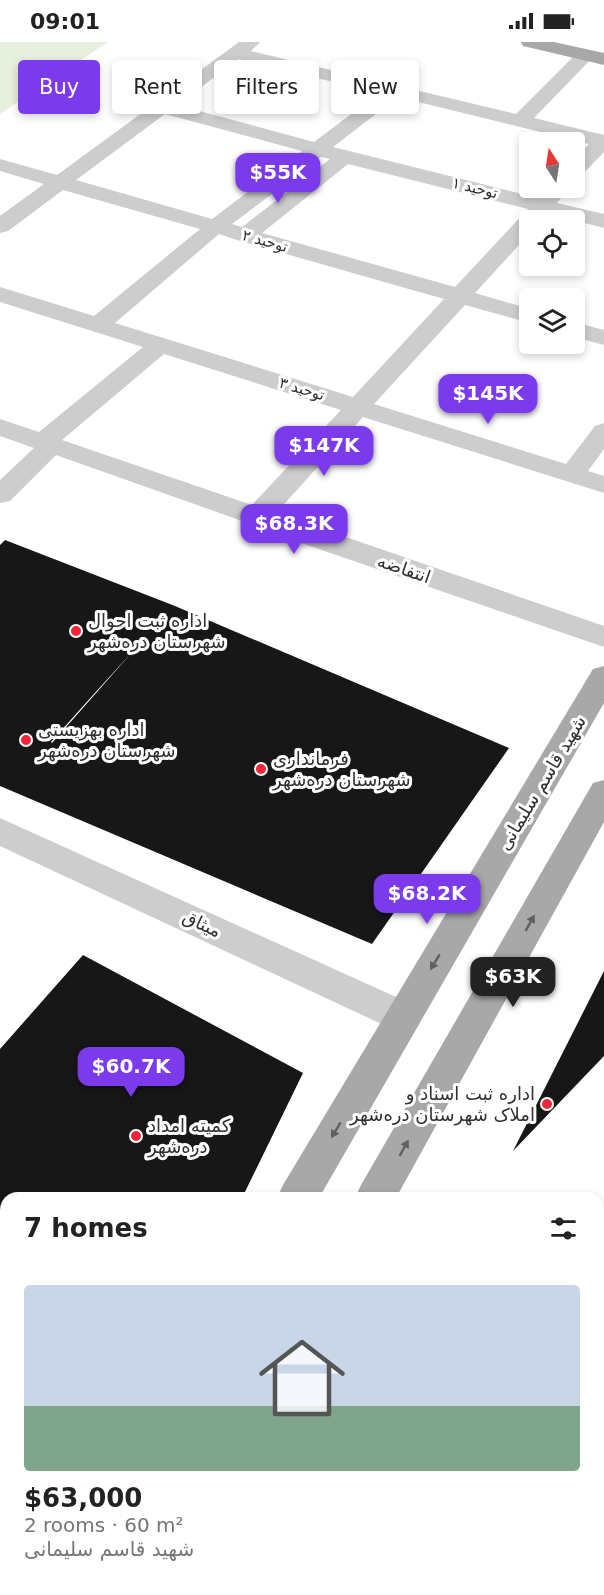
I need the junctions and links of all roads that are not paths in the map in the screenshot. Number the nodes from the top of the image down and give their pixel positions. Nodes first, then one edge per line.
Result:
1 (530, 42) edge
2 (244, 47) edge
3 (595, 57) edge
4 (331, 73) edge
5 (202, 78) edge
6 (421, 98) edge
7 (152, 114) edge
8 (187, 114) edge
9 (364, 114) edge
10 (519, 122) junction
11 (604, 141) edge
12 (362, 144) dead end
13 (318, 150) junction
14 (345, 157) junction
15 (585, 161) edge
16 (0, 165) edge
17 (60, 182) junction
18 (551, 198) edge
19 (544, 205) junction
20 (604, 221) edge
21 (0, 226) edge
22 (215, 226) junction
23 (245, 235) junction
24 (0, 294) edge
25 (460, 296) junction
26 (519, 313) edge
27 (98, 325) junction
28 (585, 332) edge
29 (604, 338) edge
30 (160, 345) junction
31 (358, 407) junction
32 (0, 427) edge
33 (604, 431) edge
34 (48, 444) junction
35 (571, 475) junction
36 (604, 485) edge
37 (0, 495) edge
38 (256, 518) junction
39 (604, 637) edge
40 (604, 677) edge
41 (604, 792) edge
42 (0, 831) edge
43 (403, 1017) junction
44 (301, 1192) edge
45 (378, 1192) edge

1 - 3 main road
2 - 4 street
2 - 5 street
3 - 10 street
6 - 10 street
7 - 17 street
8 - 13 street
9 - 13 street
10 - 11 street
11 - 15 street
12 - 14 street
13 - 14 street
13 - 22 street
14 - 19 street, توحید ۱
14 - 23 street
16 - 17 street, توحید ۲
17 - 21 street
17 - 22 street, توحید ۲
18 - 19 street
19 - 20 street, توحید ۱
19 - 25 street
22 - 23 street, توحید ۲
22 - 27 street
23 - 25 street, توحید ۲
24 - 27 street, توحید ۳
25 - 26 street, توحید ۲
25 - 31 street
27 - 30 street, توحید ۳
28 - 29 street
30 - 31 street, توحید ۳
30 - 34 street
31 - 35 street, توحید ۳
31 - 38 street
32 - 34 street, انتفاضه
33 - 35 street
34 - 37 street
34 - 38 street, انتفاضه
35 - 36 street, توحید ۳
38 - 39 street, انتفاضه
40 -> 43 main road, شهید قاسم سلیمانی
45 -> 41 main road
42 - 43 street, میثاق
43 -> 44 main road, شهید قاسم سلیمانی

